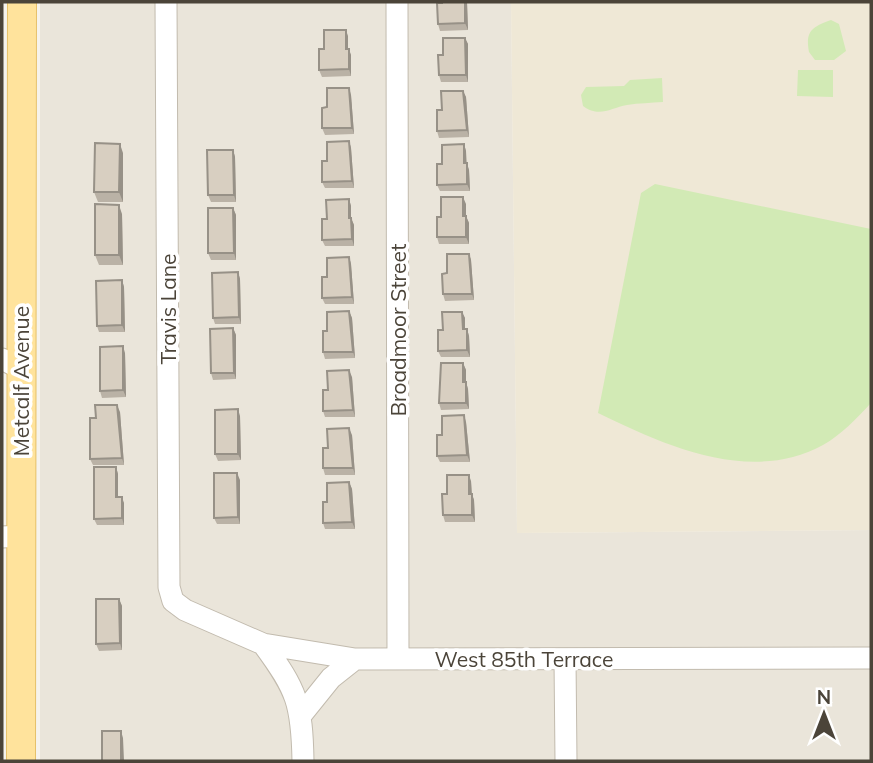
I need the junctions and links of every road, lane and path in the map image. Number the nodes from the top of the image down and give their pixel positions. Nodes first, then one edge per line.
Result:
1 (22, 2) edge
2 (166, 2) edge
3 (397, 2) edge
4 (11, 364) edge
5 (11, 536) edge
6 (185, 610) joint
7 (263, 644) junction
8 (871, 658) edge
9 (355, 659) junction
10 (398, 659) junction
11 (565, 659) junction
12 (302, 714) junction
13 (21, 761) edge
14 (303, 761) edge
15 (566, 761) edge

1 - 4 main road, Metcalf Avenue
2 - 6 street, Travis Lane
3 - 10 street, Broadmoor Street
4 - 5 main road, Metcalf Avenue
5 - 13 main road, Metcalf Avenue
6 - 7 street, West 85th Terrace
7 - 9 street, West 85th Terrace
7 - 12 street
8 - 11 street, West 85th Terrace
9 - 10 street, West 85th Terrace
9 - 12 street
10 - 11 street, West 85th Terrace
11 - 15 street
12 - 14 street

